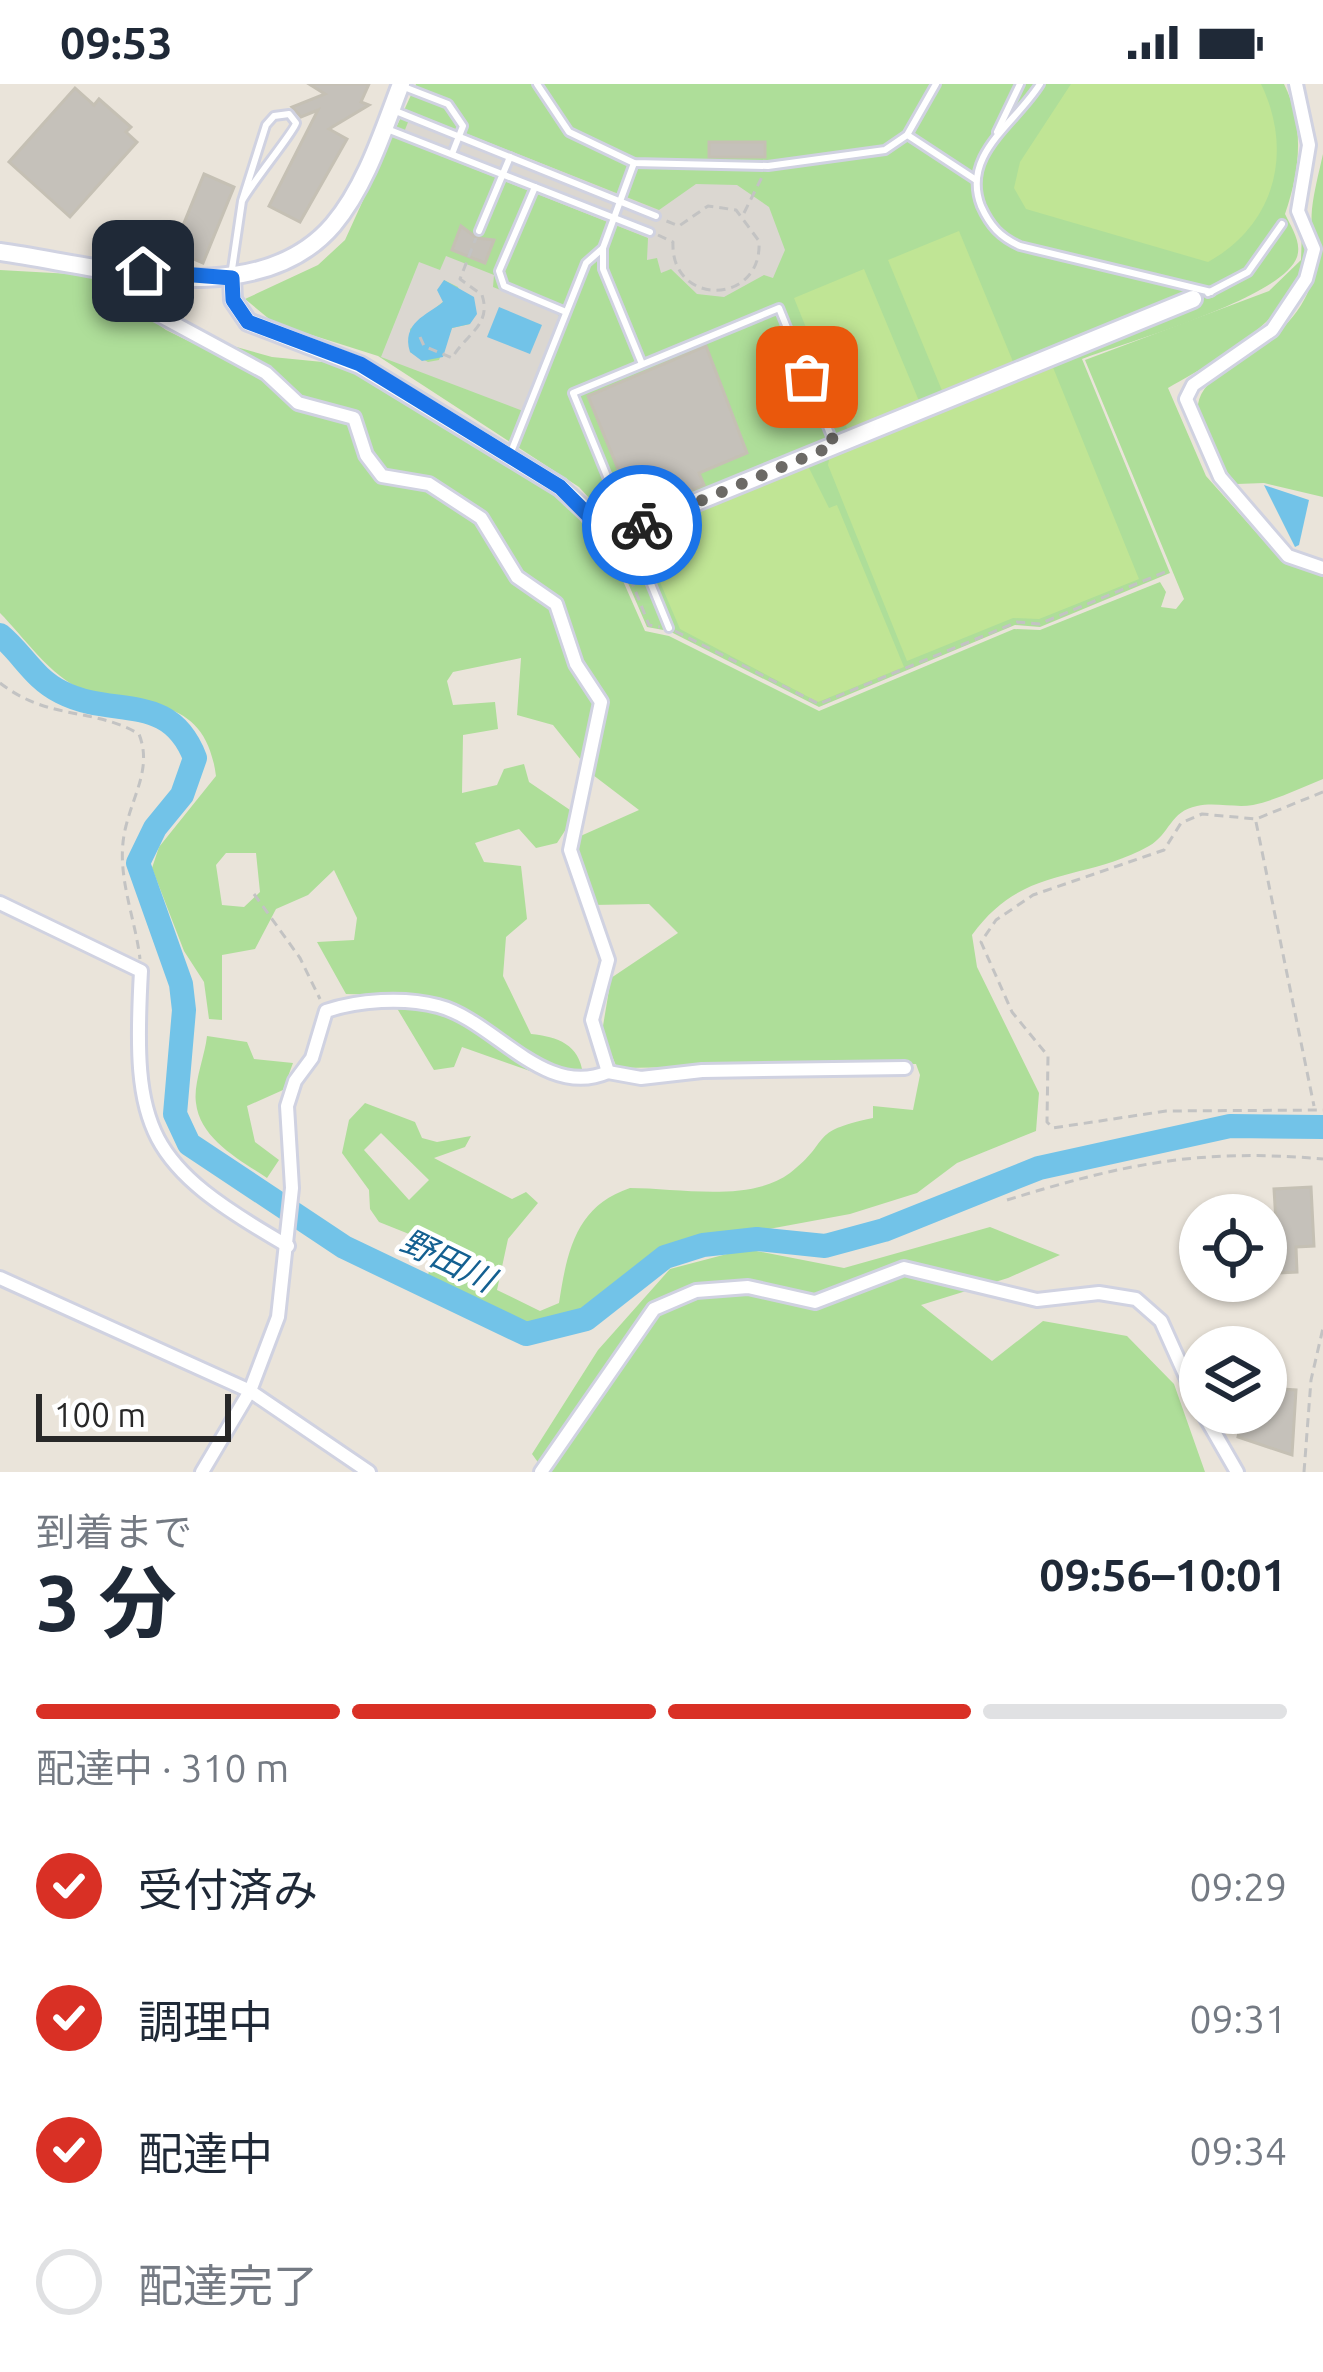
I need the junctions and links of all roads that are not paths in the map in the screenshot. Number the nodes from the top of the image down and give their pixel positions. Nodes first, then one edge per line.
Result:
1 (537, 84) edge
2 (936, 84) edge
3 (1020, 84) edge
4 (1040, 84) edge
5 (1296, 84) edge
6 (400, 85) edge
7 (391, 109) junction
8 (384, 127) junction
9 (907, 135) junction
10 (459, 136) junction
11 (996, 136) junction
12 (452, 154) junction
13 (510, 157) junction
14 (634, 163) junction
15 (502, 174) junction
16 (976, 180) junction
17 (535, 187) junction
18 (242, 201) junction
19 (620, 202) junction
20 (656, 216) road end
21 (614, 218) junction
22 (1282, 224) dead end
23 (479, 230) road end
24 (650, 232) road end
25 (603, 248) junction
26 (0, 251) edge
27 (109, 267) junction
28 (232, 278) junction
29 (1202, 295) junction
30 (566, 312) junction
31 (642, 364) junction
32 (835, 445) junction
33 (509, 455) junction
34 (620, 533) junction
35 (1323, 568) edge
36 (670, 628) road end
37 (0, 903) edge
38 (905, 1069) dead end
39 (608, 1072) junction
40 (289, 1240) junction
41 (0, 1278) edge
42 (1179, 1361) edge
43 (250, 1391) junction
44 (1215, 1434) edge
45 (202, 1472) edge
46 (369, 1472) edge
47 (541, 1472) edge
48 (1237, 1472) edge

1 - 14 lane
2 - 9 lane
3 - 11 lane
4 - 11 lane
5 - 35 street
6 - 7 street
6 - 10 lane
7 - 8 street
7 - 10 lane
8 - 12 lane
8 - 28 street
9 - 14 lane
9 - 16 lane
10 - 12 lane
10 - 13 lane
11 - 16 lane
12 - 15 lane
13 - 15 lane
13 - 19 lane
14 - 19 lane
15 - 17 lane
15 - 23 lane
16 - 29 lane
17 - 21 lane
17 - 30 lane
18 - 18 lane
18 - 28 lane
19 - 20 lane
19 - 21 lane
21 - 24 lane
21 - 25 lane
22 - 29 lane
25 - 30 lane
25 - 31 lane
26 - 27 street
27 - 28 street
27 - 39 street
28 - 33 street
29 - 32 street
30 - 33 lane
31 - 32 lane
31 - 34 lane
32 - 34 street
33 - 34 street
34 - 36 lane
37 - 40 street
38 - 39 street
39 - 40 street
40 - 43 street
41 - 43 street
42 - 47 street
43 - 45 street
43 - 46 street
44 - 48 street

